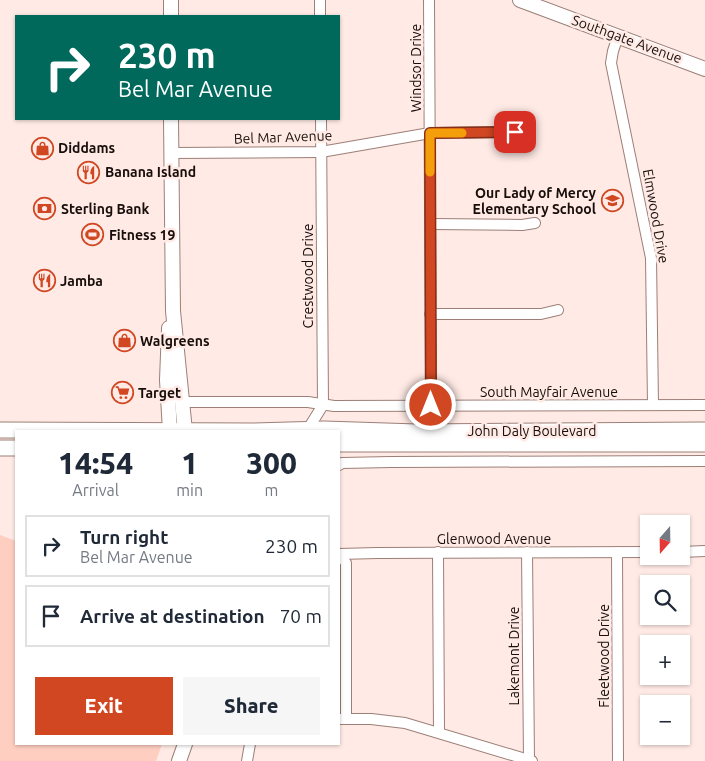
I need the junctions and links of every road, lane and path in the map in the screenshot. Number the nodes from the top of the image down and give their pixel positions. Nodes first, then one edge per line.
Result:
1 (171, 0) edge
2 (320, 0) edge
3 (429, 0) edge
4 (526, 1) edge
5 (171, 15) edge
6 (320, 15) edge
7 (618, 36) junction
8 (705, 69) edge
9 (171, 120) edge
10 (321, 120) edge
11 (515, 132) dead end
12 (430, 133) junction
13 (321, 152) junction
14 (171, 153) junction
15 (535, 223) dead end
16 (431, 224) junction
17 (558, 310) dead end
18 (173, 311) junction
19 (430, 314) junction
20 (182, 402) junction
21 (323, 405) junction
22 (431, 405) junction
23 (653, 405) junction
24 (705, 405) edge
25 (308, 429) junction
26 (0, 430) edge
27 (15, 430) edge
28 (170, 430) edge
29 (185, 430) edge
30 (246, 430) edge
31 (705, 430) edge
32 (340, 444) edge
33 (705, 444) edge
34 (0, 448) edge
35 (15, 448) edge
36 (705, 461) edge
37 (340, 464) edge
38 (438, 552) junction
39 (527, 552) junction
40 (618, 552) junction
41 (640, 552) edge
42 (690, 552) edge
43 (705, 552) edge
44 (340, 554) edge
45 (340, 555) edge
46 (342, 719) edge
47 (439, 732) junction
48 (185, 745) edge
49 (250, 745) edge
50 (530, 760) edge
51 (179, 761) edge
52 (247, 761) edge
53 (618, 761) edge

1 - 5 street
2 - 6 street
3 - 12 street, Windsor Drive
4 - 7 street, Southgate Avenue
7 - 8 street, Southgate Avenue
7 - 23 street, Elmwood Drive
9 - 14 street
10 - 13 street, Crestwood Drive
11 - 12 street, Bel Mar Avenue
12 - 13 street, Bel Mar Avenue
12 - 16 street, Windsor Drive
13 - 14 street, Bel Mar Avenue
13 - 21 street, Crestwood Drive
14 - 18 street
15 - 16 street
16 - 19 street, Windsor Drive
17 - 19 street
18 - 20 street
18 - 28 street
19 - 22 street, Windsor Drive
20 - 21 street, South Mayfair Avenue
20 - 29 street
21 - 22 street, South Mayfair Avenue
21 - 25 street
22 - 23 street, South Mayfair Avenue
23 - 24 street, South Mayfair Avenue
25 - 30 main road, John Daly Boulevard
25 - 31 main road, John Daly Boulevard
26 - 27 main road, John Daly Boulevard
32 - 33 main road, John Daly Boulevard
34 - 35 main road
36 - 37 street
38 - 39 street, Glenwood Avenue
38 - 44 street, Glenwood Avenue
38 - 47 street
39 - 40 street, Glenwood Avenue
39 - 50 street, Lakemont Drive
40 - 41 street, Glenwood Avenue
40 - 53 street, Fleetwood Drive
42 - 43 street
45 - 46 street
46 - 47 street
47 - 50 street
48 - 51 street
49 - 52 street

